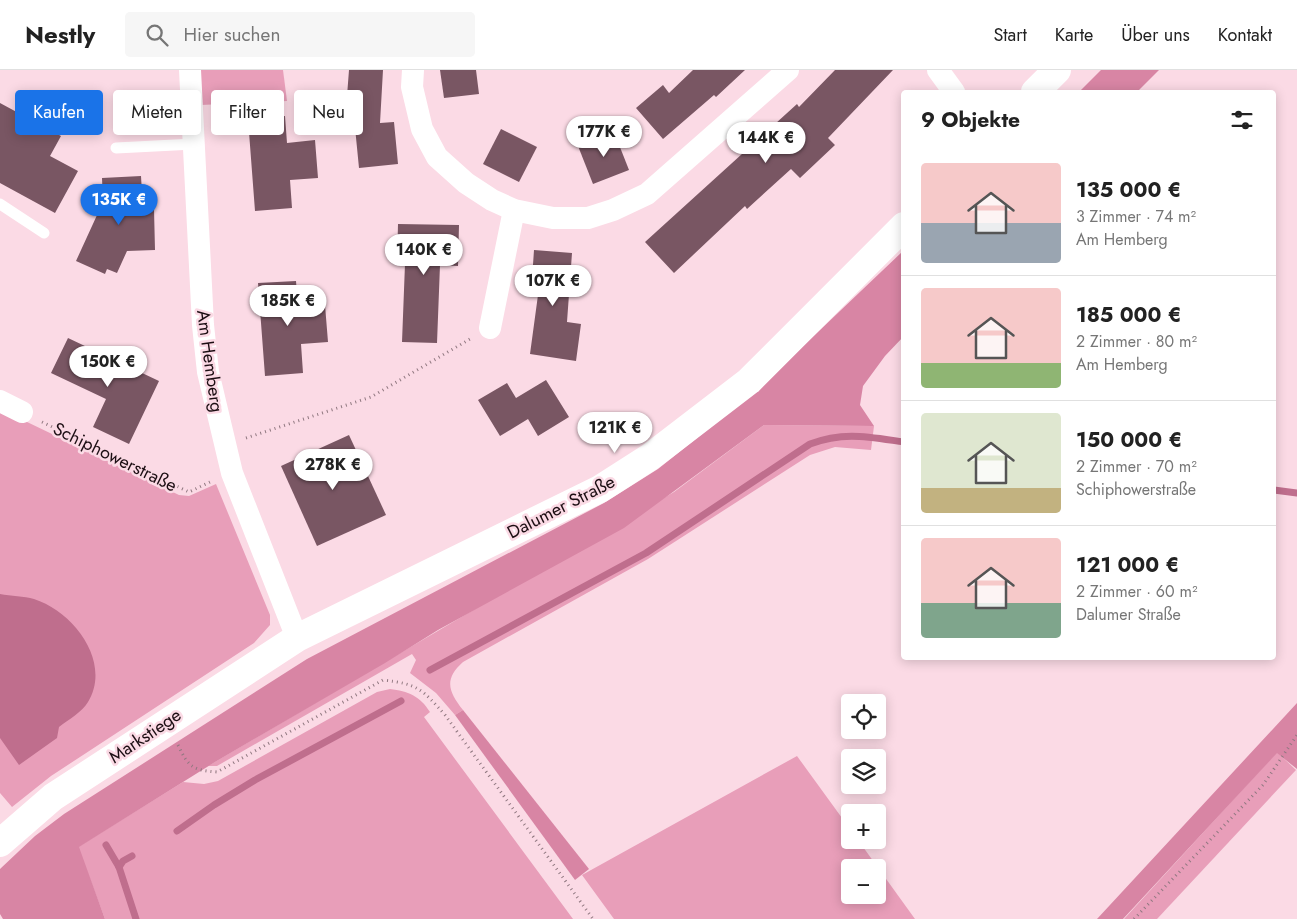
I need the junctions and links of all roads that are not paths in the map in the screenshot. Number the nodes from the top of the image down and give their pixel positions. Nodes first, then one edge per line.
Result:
1 (190, 70) edge
2 (413, 70) edge
3 (788, 70) edge
4 (938, 70) edge
5 (1057, 70) edge
6 (953, 90) edge
7 (1037, 90) edge
8 (194, 144) junction
9 (116, 148) dead end
10 (0, 204) edge
11 (514, 210) junction
12 (901, 229) edge
13 (44, 233) dead end
14 (490, 328) road end
15 (0, 401) edge
16 (22, 412) road end
17 (297, 638) junction
18 (0, 843) edge

1 - 8 street, Am Hemberg
2 - 11 street
3 - 11 street
4 - 6 street
5 - 7 street
8 - 9 lane
8 - 17 street, Am Hemberg
10 - 13 lane
11 - 14 street
12 - 17 street, Dalumer Straße
15 - 16 street
17 - 18 street, Markstiege

